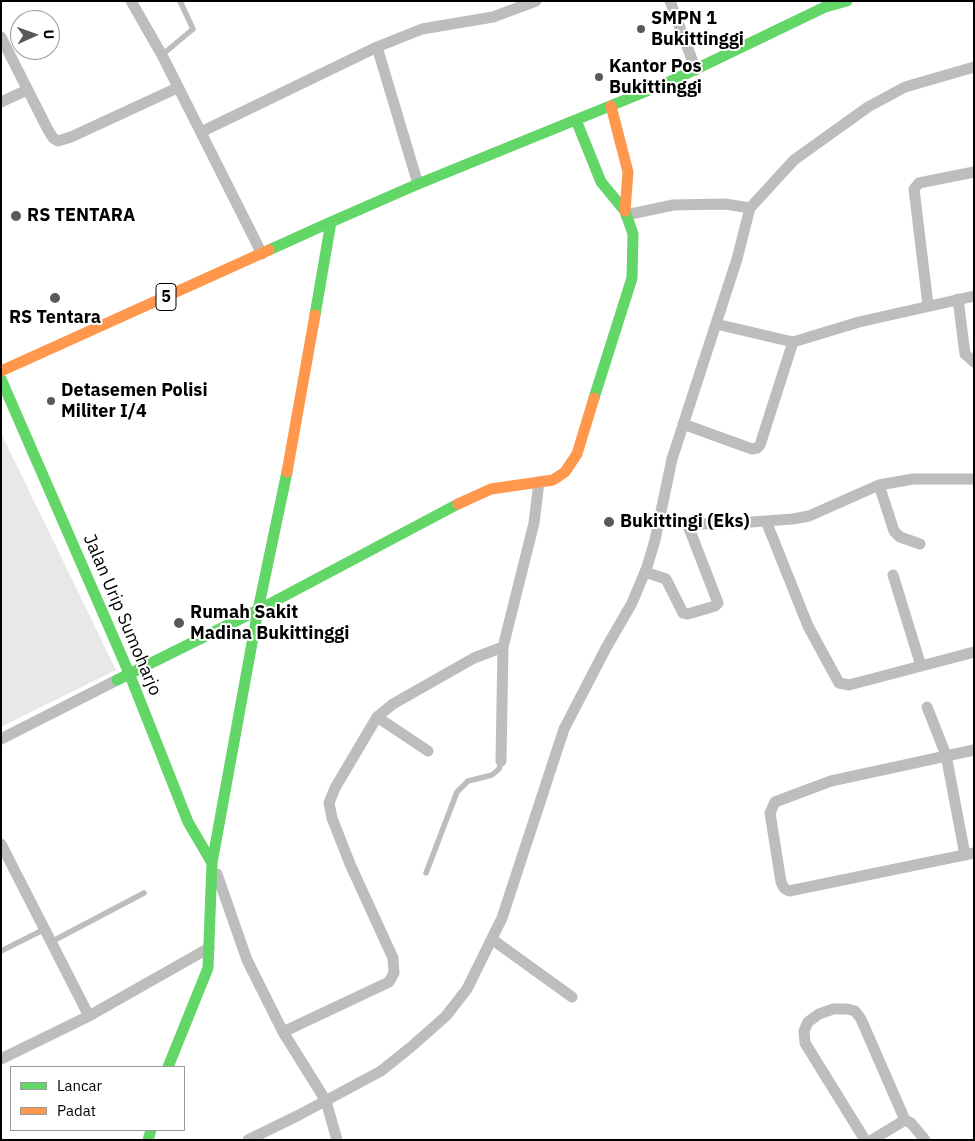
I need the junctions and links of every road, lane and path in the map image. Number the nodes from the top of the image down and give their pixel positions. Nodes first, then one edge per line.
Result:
1 (131, 1) edge
2 (180, 1) edge
3 (536, 1) edge
4 (670, 1) edge
5 (847, 1) edge
6 (827, 4) edge
7 (1, 38) edge
8 (377, 48) junction
9 (162, 55) junction
10 (974, 67) edge
11 (696, 70) junction
12 (177, 88) junction
13 (27, 90) junction
14 (1, 102) edge
15 (611, 106) junction
16 (576, 120) junction
17 (200, 132) junction
18 (974, 172) edge
19 (418, 184) junction
20 (750, 208) junction
21 (626, 213) junction
22 (331, 222) junction
23 (262, 254) junction
24 (974, 296) edge
25 (958, 299) junction
26 (928, 305) junction
27 (716, 324) junction
28 (793, 342) junction
29 (974, 362) edge
30 (1, 371) edge
31 (1, 378) edge
32 (683, 424) junction
33 (974, 479) edge
34 (538, 482) junction
35 (879, 485) junction
36 (658, 517) junction
37 (766, 521) junction
38 (687, 523) junction
39 (920, 544) dead end
40 (645, 572) junction
41 (893, 575) dead end
42 (258, 610) junction
43 (503, 647) junction
44 (974, 653) edge
45 (921, 666) junction
46 (129, 673) junction
47 (117, 680) joint
48 (927, 706) dead end
49 (377, 717) junction
50 (1, 740) edge
51 (974, 750) edge
52 (428, 751) dead end
53 (946, 755) junction
54 (501, 761) joint
55 (1, 844) edge
56 (969, 854) edge
57 (212, 863) junction
58 (426, 873) dead end
59 (144, 893) dead end
60 (45, 929) junction
61 (493, 940) junction
62 (51, 942) junction
63 (210, 948) junction
64 (1, 951) edge
65 (572, 997) dead end
66 (89, 1016) junction
67 (283, 1032) junction
68 (1, 1058) edge
69 (168, 1066) edge
70 (326, 1101) junction
71 (905, 1120) junction
72 (248, 1140) edge
73 (337, 1140) edge
74 (865, 1140) edge
75 (872, 1140) edge
76 (925, 1140) edge

1 - 9 street
2 - 9 lane
3 - 8 street
4 - 11 street
5 - 6 main road
6 - 11 main road
7 - 13 street
8 - 17 street
8 - 19 street
9 - 12 street
10 - 20 street
11 - 15 main road
12 - 13 street
12 - 17 street
13 - 14 street
15 - 16 main road
15 - 21 main road
16 - 19 main road
16 - 21 main road
17 - 23 street
18 - 26 street
19 - 22 main road
20 - 21 street
20 - 27 street
21 - 34 main road
22 - 23 main road, 5
22 - 42 main road
23 - 30 main road, 5
24 - 25 street
25 - 26 street
25 - 29 street
26 - 28 street
27 - 28 street
27 - 32 street
28 - 32 street
31 - 46 main road, Jalan Urip Sumoharjo
32 - 36 street
33 - 35 street
34 - 42 main road
34 - 43 street
35 - 37 street
35 - 39 street
36 - 38 street
36 - 40 street
37 - 38 street
37 - 45 street
38 - 40 street
40 - 61 street
41 - 45 street
42 - 46 main road
42 - 57 main road
43 - 49 street
43 - 54 street
44 - 45 street
46 - 47 main road
46 - 57 main road, Jalan Urip Sumoharjo
47 - 50 street
48 - 53 street
49 - 52 street
49 - 67 street
51 - 53 street
53 - 56 street
53 - 56 street
54 - 58 lane
55 - 60 street
57 - 63 main road
57 - 67 street
59 - 62 lane
60 - 62 street
60 - 64 lane
61 - 65 street
61 - 70 street
62 - 66 street
63 - 66 street
63 - 69 main road
66 - 68 street
67 - 70 street
70 - 72 street
70 - 73 street
71 - 74 street
71 - 75 street
71 - 76 street

